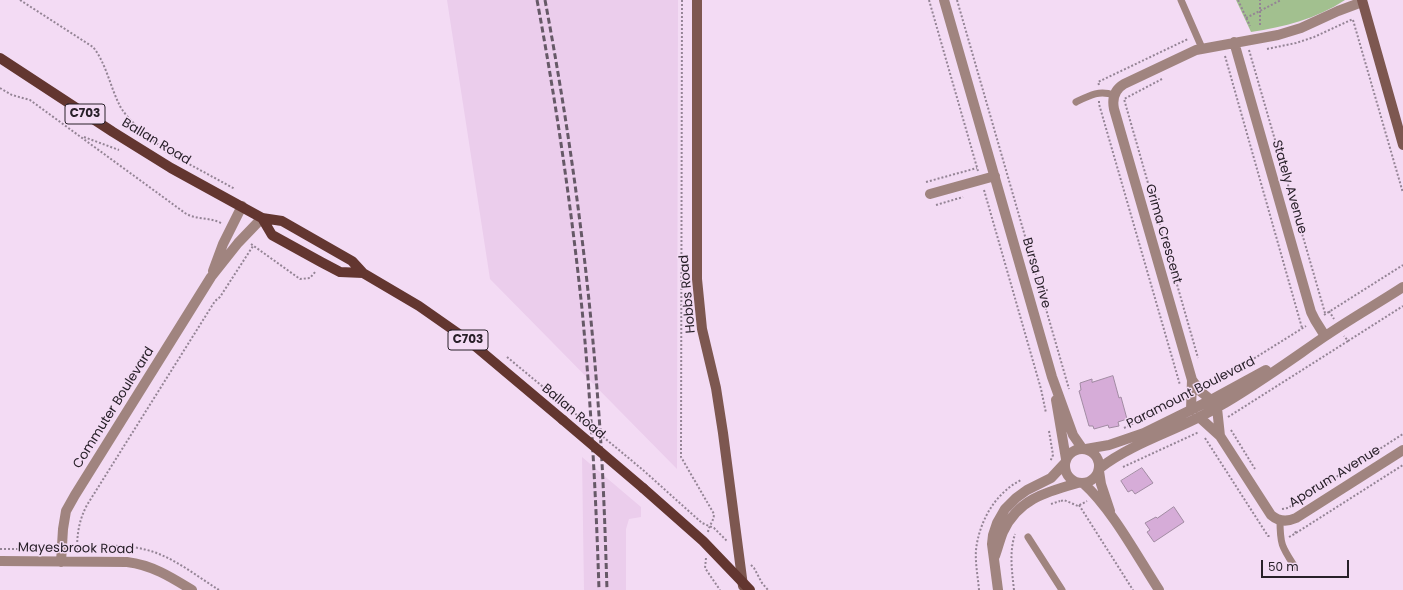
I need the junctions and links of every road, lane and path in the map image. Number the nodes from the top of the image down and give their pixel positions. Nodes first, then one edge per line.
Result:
1 (20, 0) edge
2 (682, 0) edge
3 (697, 0) edge
4 (929, 0) edge
5 (944, 0) edge
6 (957, 0) edge
7 (1181, 0) edge
8 (1238, 0) edge
9 (1260, 0) edge
10 (1282, 0) edge
11 (1362, 1) edge
12 (1350, 6) junction
13 (1260, 11) junction
14 (1246, 18) junction
15 (1353, 19) junction
16 (1260, 25) dead end
17 (1250, 26) dead end
18 (1246, 40) junction
19 (1234, 42) junction
20 (1202, 48) junction
21 (1264, 50) dead end
22 (1250, 52) junction
23 (1238, 54) junction
24 (1225, 56) junction
25 (1220, 57) dead end
26 (0, 58) edge
27 (1164, 79) dead end
28 (0, 88) edge
29 (1114, 95) junction
30 (1076, 102) dead end
31 (1403, 145) edge
32 (165, 150) dead end
33 (977, 168) junction
34 (995, 176) junction
35 (981, 180) junction
36 (926, 182) dead end
37 (1403, 193) edge
38 (930, 194) dead end
39 (963, 197) dead end
40 (936, 205) dead end
41 (242, 206) junction
42 (262, 218) junction
43 (230, 229) junction
44 (243, 239) junction
45 (253, 246) junction
46 (321, 262) junction
47 (1403, 264) edge
48 (363, 273) junction
49 (211, 277) junction
50 (1403, 287) edge
51 (1403, 306) edge
52 (1325, 314) junction
53 (1315, 320) junction
54 (1302, 328) junction
55 (1325, 336) junction
56 (1348, 341) dead end
57 (1200, 365) dead end
58 (1052, 377) junction
59 (1196, 394) junction
60 (1071, 395) dead end
61 (560, 401) dead end
62 (1214, 404) junction
63 (1192, 410) junction
64 (1199, 417) junction
65 (1047, 418) dead end
66 (1228, 426) dead end
67 (1122, 428) dead end
68 (1049, 430) dead end
69 (1403, 434) edge
70 (1220, 436) junction
71 (1084, 449) junction
72 (1403, 450) edge
73 (1066, 461) junction
74 (1403, 465) edge
75 (1099, 469) junction
76 (1256, 469) dead end
77 (1024, 478) dead end
78 (1051, 478) junction
79 (1081, 483) junction
80 (1056, 489) junction
81 (1048, 505) dead end
82 (1079, 505) dead end
83 (1281, 509) dead end
84 (1112, 516) junction
85 (1280, 520) junction
86 (1018, 530) dead end
87 (1296, 533) dead end
88 (1028, 537) dead end
89 (995, 558) junction
90 (0, 561) edge
91 (61, 562) junction
92 (77, 562) junction
93 (1295, 567) dead end
94 (743, 586) edge
95 (192, 590) edge
96 (750, 590) edge
97 (979, 590) edge
98 (998, 590) edge
99 (1014, 590) edge
100 (1062, 590) edge
101 (1133, 590) edge
102 (1159, 590) edge

1 - 32 path
2 - 61 path, bridge
3 - 94 street, Hobbs Road
4 - 33 path
5 - 34 street, Bursa Drive
6 - 60 path
7 - 20 lane
8 - 14 path
9 - 13 path
10 - 13 path
11 - 12 street
11 - 31 street
12 - 15 path
12 - 18 street
13 - 14 path
13 - 16 path
14 - 17 path
15 - 21 path
15 - 37 path
18 - 19 street
18 - 22 path
19 - 20 street
19 - 23 street, Stately Avenue
20 - 29 street
22 - 23 path
22 - 52 path
23 - 24 path
23 - 53 street, Stately Avenue
24 - 25 path
24 - 54 path
26 - 41 main road, Ballan Road / C703
27 - 57 path
28 - 43 path
29 - 30 lane
29 - 59 street, Grima Crescent
33 - 35 path
33 - 36 path
34 - 35 street
34 - 58 street, Bursa Drive
35 - 38 street
35 - 65 path
39 - 40 path
41 - 42 main road, Ballan Road / C703
41 - 43 street, Commuter Boulevard
42 - 44 street, Commuter Boulevard
42 - 46 main road, Ballan Road / C703
42 - 48 main road, Ballan Road / C703
43 - 49 street, Commuter Boulevard
44 - 45 path
44 - 49 street, Commuter Boulevard
45 - 46 path
45 - 92 path
46 - 48 main road, Ballan Road / C703
47 - 52 path
48 - 94 main road, Ballan Road / C703, bridge
49 - 91 street, Commuter Boulevard
50 - 55 street, Paramount Boulevard
51 - 56 path
52 - 53 path
53 - 54 path
53 - 55 street, Stately Avenue
54 - 59 path
55 - 62 street, Paramount Boulevard
58 - 71 street, Bursa Drive
58 - 73 street, Bursa Drive
59 - 62 street, Grima Crescent
59 - 63 street
59 - 67 path
62 - 63 street, Paramount Boulevard
62 - 64 street, Paramount Boulevard
62 - 70 street, Aporum Avenue
63 - 71 street, Paramount Boulevard
64 - 70 street, Aporum Avenue
64 - 75 street, Paramount Boulevard
66 - 76 path
68 - 78 path
69 - 83 path
70 - 85 street, Aporum Avenue
71 - 73 street
71 - 75 street
72 - 85 street, Aporum Avenue
73 - 78 street
73 - 79 street
74 - 87 path
75 - 79 street
75 - 84 street
77 - 97 path
78 - 89 street
79 - 80 street
79 - 84 street
80 - 81 path
80 - 89 street
82 - 101 path
84 - 102 street
85 - 93 lane, Aporum Avenue
86 - 99 path
88 - 100 lane
89 - 98 street
90 - 91 street, Mayesbrook Road
91 - 92 street, Mayesbrook Road
92 - 95 street, Mayesbrook Road
94 - 96 main road, Ballan Road / C703

